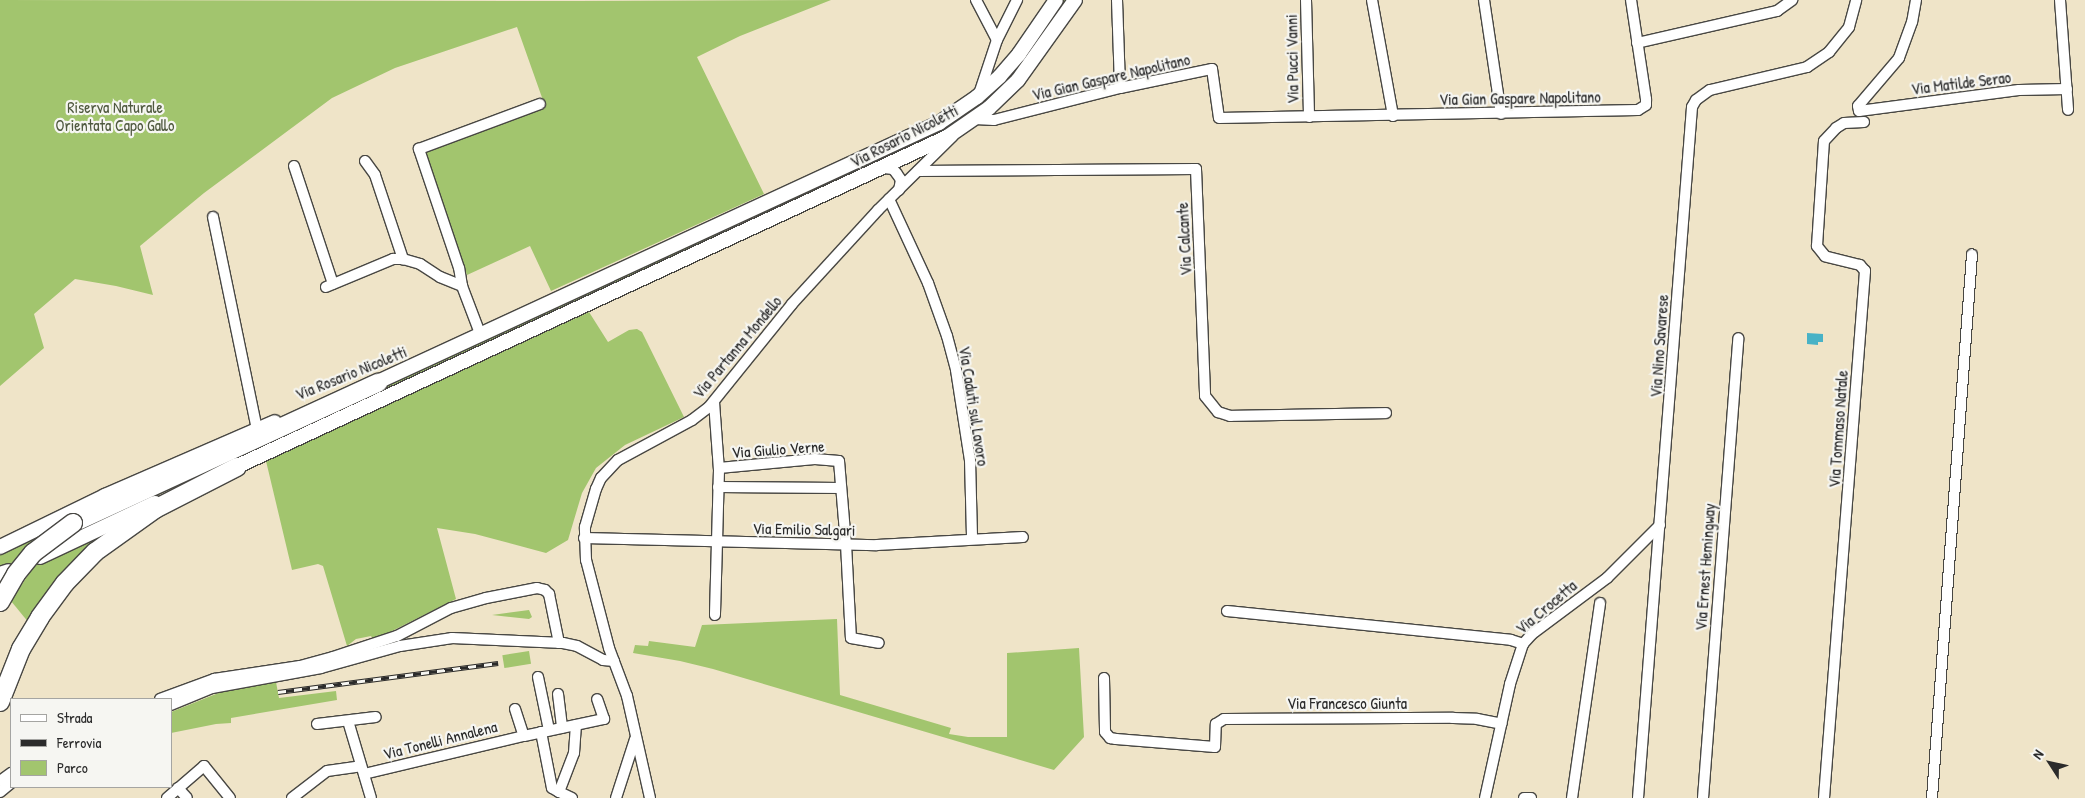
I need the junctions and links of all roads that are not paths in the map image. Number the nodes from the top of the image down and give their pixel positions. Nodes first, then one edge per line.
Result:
1 (976, 0) edge
2 (1017, 0) edge
3 (1056, 0) edge
4 (1075, 0) edge
5 (1118, 0) edge
6 (1306, 0) edge
7 (1372, 0) edge
8 (1484, 0) edge
9 (1631, 0) edge
10 (1792, 0) edge
11 (1856, 0) edge
12 (1916, 0) edge
13 (2060, 0) edge
14 (998, 40) junction
15 (1637, 43) junction
16 (1120, 88) junction
17 (2067, 89) junction
18 (977, 97) junction
19 (540, 104) dead end
20 (2068, 110) dead end
21 (1502, 114) junction
22 (1393, 116) junction
23 (1309, 117) junction
24 (1862, 117) junction
25 (975, 118) junction
26 (961, 129) junction
27 (365, 161) dead end
28 (294, 166) dead end
29 (884, 168) junction
30 (918, 171) junction
31 (899, 190) junction
32 (889, 199) junction
33 (759, 207) junction
34 (213, 217) dead end
35 (761, 225) junction
36 (713, 228) junction
37 (720, 243) junction
38 (1972, 254) dead end
39 (403, 258) junction
40 (462, 286) junction
41 (481, 336) junction
42 (1738, 338) dead end
43 (378, 383) junction
44 (714, 402) junction
45 (1386, 413) dead end
46 (257, 429) junction
47 (237, 467) junction
48 (718, 468) junction
49 (718, 487) junction
50 (841, 488) junction
51 (1660, 525) junction
52 (1023, 537) dead end
53 (584, 538) junction
54 (972, 539) junction
55 (717, 543) junction
56 (846, 544) junction
57 (0, 547) edge
58 (40, 557) dead end
59 (0, 602) edge
60 (1600, 603) dead end
61 (1226, 610) dead end
62 (716, 615) dead end
63 (559, 643) junction
64 (879, 643) dead end
65 (1522, 644) junction
66 (608, 648) junction
67 (589, 651) junction
68 (614, 661) junction
69 (538, 677) dead end
70 (1104, 678) dead end
71 (558, 694) dead end
72 (163, 698) edge
73 (597, 699) dead end
74 (0, 702) edge
75 (172, 705) edge
76 (514, 709) dead end
77 (376, 717) dead end
78 (348, 721) junction
79 (317, 724) dead end
80 (1502, 724) junction
81 (576, 725) junction
82 (562, 728) junction
83 (545, 731) junction
84 (524, 736) junction
85 (636, 736) junction
86 (362, 770) junction
87 (10, 784) edge
88 (178, 788) junction
89 (0, 792) edge
90 (559, 792) junction
91 (168, 798) edge
92 (187, 798) edge
93 (230, 798) edge
94 (292, 798) edge
95 (371, 798) edge
96 (572, 798) edge
97 (616, 798) edge
98 (650, 798) edge
99 (1485, 798) edge
100 (1524, 798) edge
101 (1530, 798) edge
102 (1572, 798) edge
103 (1638, 798) edge
104 (1703, 798) edge
105 (1824, 798) edge
106 (1932, 798) edge

1 - 14 street
2 - 14 street
3 - 18 main road, Via Rosario Nicoletti
4 - 25 main road, Via Rosario Nicoletti
5 - 16 street
6 - 23 street, Via Pucci Vanni
7 - 22 street
8 - 21 street
9 - 15 street
10 - 15 street
11 - 51 street, Via Nino Savarese
12 - 24 street
13 - 17 street
14 - 18 street
15 - 21 street, Via Gian Gaspare Napolitano
16 - 23 street, Via Gian Gaspare Napolitano
16 - 25 street, Via Gian Gaspare Napolitano
17 - 20 street
17 - 24 street, Via Matilde Serao
18 - 33 main road, Via Rosario Nicoletti
19 - 40 street
21 - 22 street, Via Gian Gaspare Napolitano
22 - 23 street, Via Gian Gaspare Napolitano
24 - 105 street, Via Tommaso Natale
25 - 26 main road, Via Rosario Nicoletti
26 - 29 main road, Via Rosario Nicoletti
26 - 30 street, Via Partanna Mondello
27 - 39 street
28 - 39 street
29 - 31 street
29 - 35 main road, Via Rosario Nicoletti
30 - 31 street, Via Partanna Mondello
30 - 45 street, Via Calcante
31 - 32 street, Via Partanna Mondello
32 - 44 street, Via Partanna Mondello
32 - 54 street, Via Caduti sul Lavoro
33 - 35 main road
33 - 36 main road, Via Rosario Nicoletti
34 - 46 street
35 - 37 main road, Via Rosario Nicoletti
36 - 37 main road
36 - 41 main road, Via Rosario Nicoletti
37 - 47 main road, Via Rosario Nicoletti
38 - 106 street
39 - 40 street
40 - 41 street
41 - 43 main road, Via Rosario Nicoletti
42 - 104 street, Via Ernest Hemingway
43 - 46 main road, Via Rosario Nicoletti
43 - 59 highway, bridge
44 - 48 street
44 - 53 street, Via Partanna Mondello
46 - 57 main road, Via Rosario Nicoletti
47 - 58 main road, Via Rosario Nicoletti
47 - 74 highway
48 - 49 street
48 - 50 street, Via Giulio Verne
49 - 50 street
49 - 55 street
50 - 56 street
51 - 65 street, Via Crocetta
51 - 103 street, Via Nino Savarese
52 - 54 street, Via Emilio Salgari
53 - 55 street, Via Emilio Salgari
53 - 66 street, Via Partanna Mondello
54 - 56 street, Via Emilio Salgari
55 - 56 street, Via Emilio Salgari
55 - 62 street
56 - 64 street
60 - 102 street, Via Crocetta
61 - 65 street
63 - 67 street
63 - 72 street
63 - 75 street
65 - 80 street, Via Crocetta
66 - 67 street
66 - 68 street, Via Partanna Mondello
67 - 68 street
68 - 85 street, Via Partanna Mondello
69 - 83 street
70 - 80 street, Via Francesco Giunta
71 - 82 street
73 - 81 street, Via Tonelli Annalena
76 - 84 street
77 - 78 street
78 - 79 street
78 - 86 street
80 - 99 street, Via Crocetta
81 - 82 street, Via Tonelli Annalena
81 - 90 street
82 - 83 street, Via Tonelli Annalena
83 - 84 street, Via Tonelli Annalena
83 - 90 street
84 - 86 street, Via Tonelli Annalena
85 - 97 street
85 - 98 street, Via Partanna Mondello
86 - 94 street, Via Tonelli Annalena
86 - 95 street
87 - 89 street
88 - 91 street
88 - 92 street
88 - 93 street
90 - 96 street
100 - 101 street

